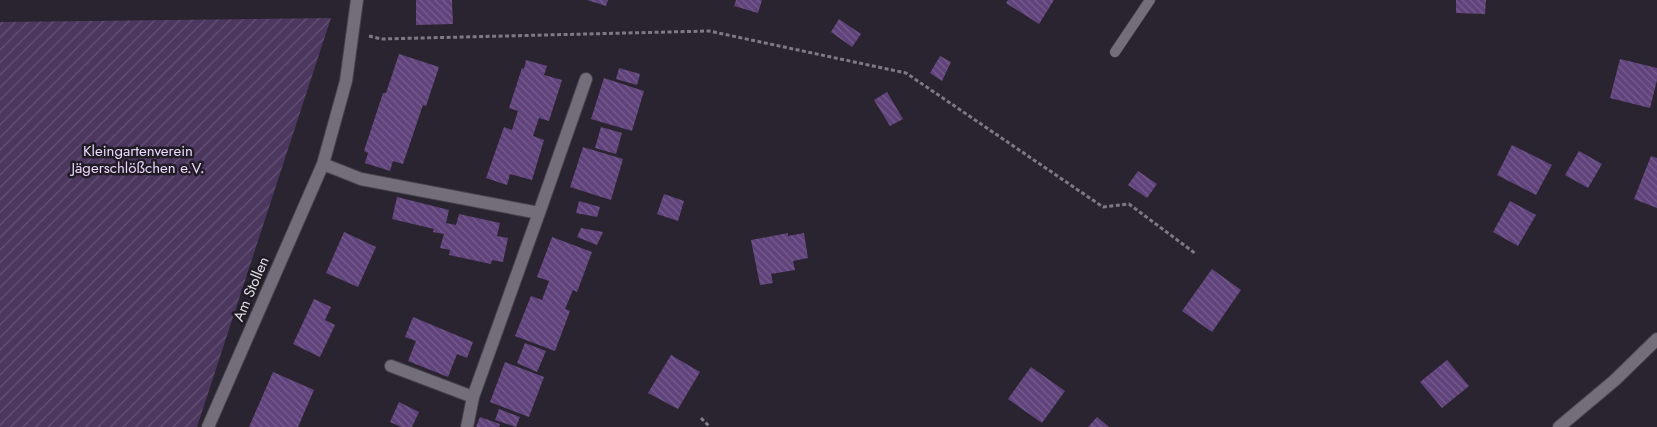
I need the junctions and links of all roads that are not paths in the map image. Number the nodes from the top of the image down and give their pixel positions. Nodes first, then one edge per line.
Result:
1 (357, 0) edge
2 (1150, 0) edge
3 (1115, 52) dead end
4 (586, 79) dead end
5 (322, 164) junction
6 (539, 213) junction
7 (1657, 339) edge
8 (391, 366) dead end
9 (473, 397) junction
10 (208, 427) edge
11 (467, 427) edge
12 (1559, 427) edge

1 - 5 street, Am Stollen
2 - 3 lane
4 - 6 street
5 - 6 street
5 - 10 street, Am Stollen
6 - 9 street
7 - 12 street
8 - 9 street
9 - 11 street

